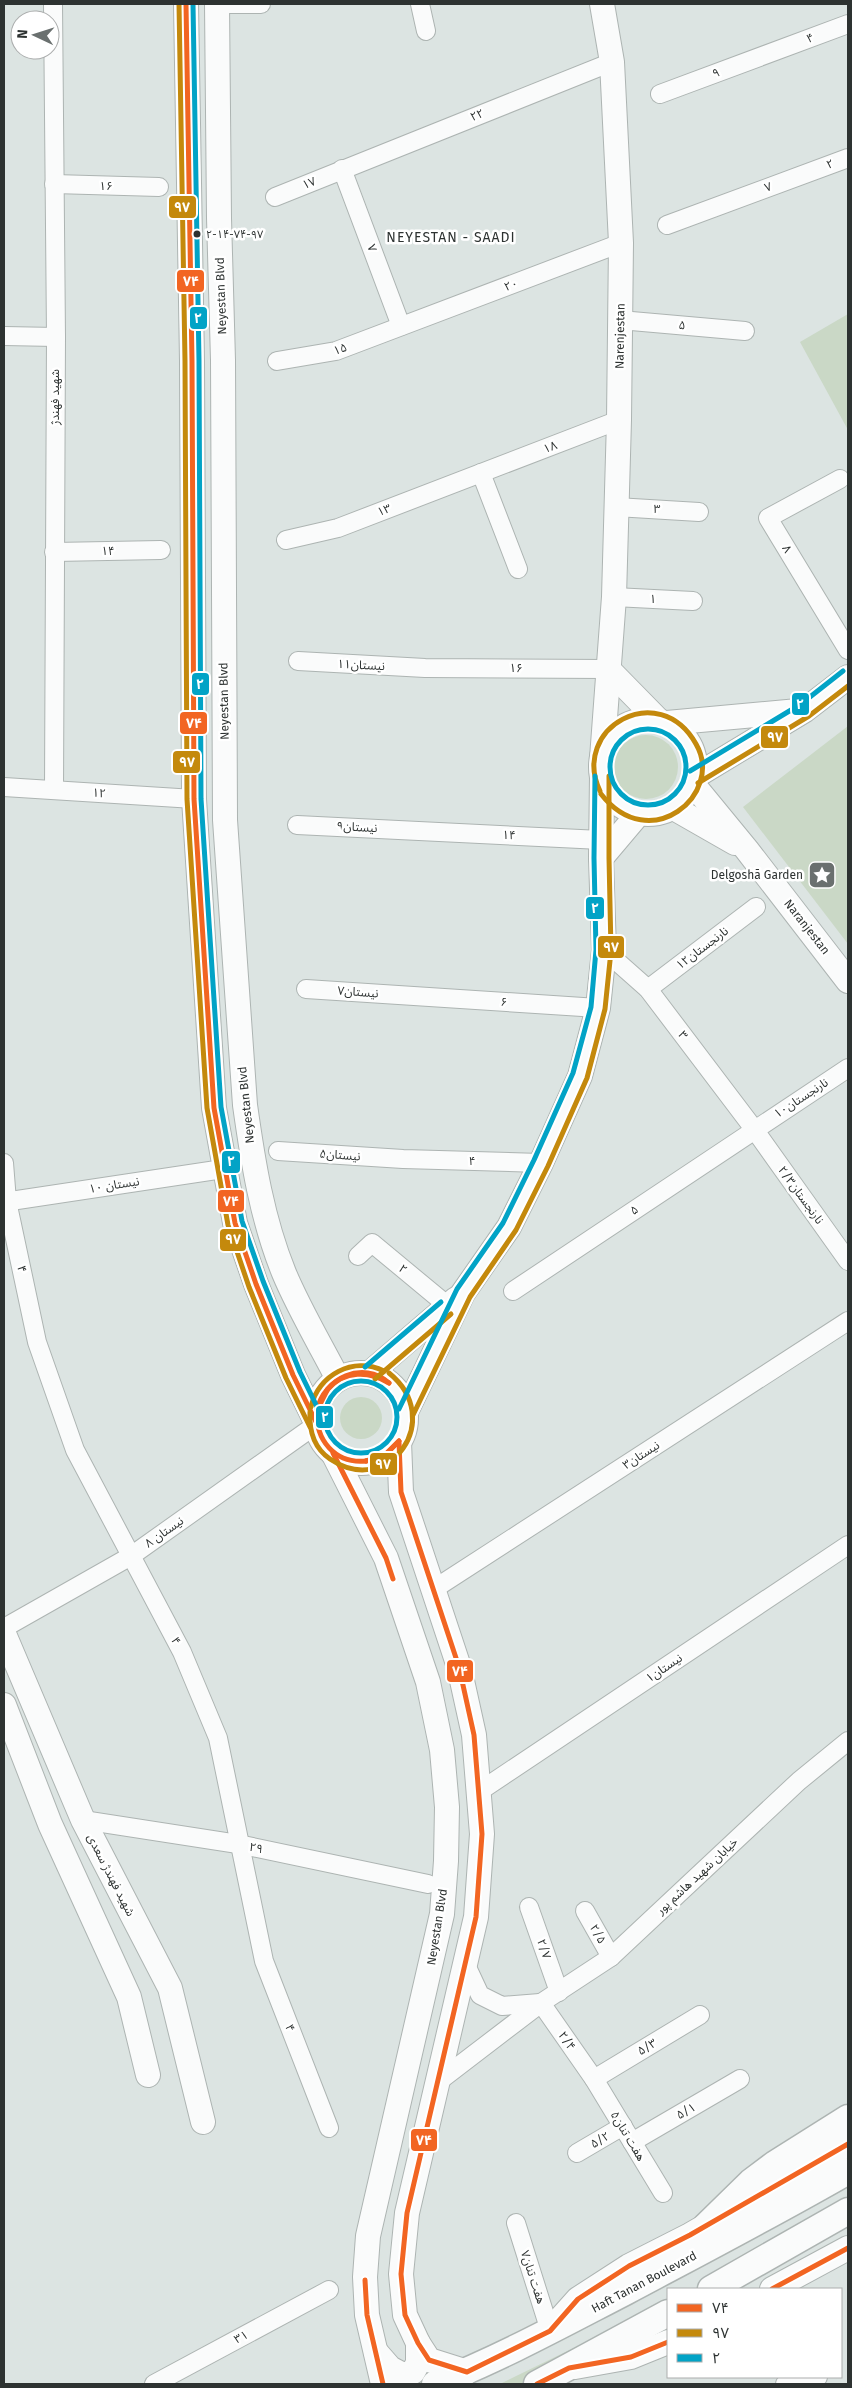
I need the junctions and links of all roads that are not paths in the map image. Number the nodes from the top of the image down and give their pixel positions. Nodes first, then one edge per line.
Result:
1 (54, 4) edge
2 (186, 4) edge
3 (217, 4) edge
4 (226, 4) edge
5 (262, 4) edge
6 (420, 4) edge
7 (602, 4) edge
8 (848, 24) edge
9 (426, 31) dead end
10 (772, 52) joint
11 (612, 62) junction
12 (660, 94) dead end
13 (848, 158) edge
14 (342, 169) junction
15 (812, 171) joint
16 (54, 184) junction
17 (159, 187) dead end
18 (275, 197) dead end
19 (667, 224) dead end
20 (621, 243) junction
21 (620, 320) junction
22 (402, 326) junction
23 (745, 331) dead end
24 (4, 336) edge
25 (56, 337) junction
26 (277, 361) dead end
27 (619, 420) junction
28 (481, 473) junction
29 (840, 478) dead end
30 (616, 506) junction
31 (699, 512) dead end
32 (286, 540) dead end
33 (161, 550) dead end
34 (54, 552) junction
35 (518, 569) dead end
36 (614, 597) junction
37 (693, 601) dead end
38 (848, 650) edge
39 (298, 661) dead end
40 (425, 668) joint
41 (608, 668) junction
42 (848, 677) edge
43 (805, 710) junction
44 (663, 722) junction
45 (602, 767) junction
46 (693, 780) junction
47 (4, 787) edge
48 (54, 790) junction
49 (194, 799) junction
50 (672, 807) junction
51 (639, 813) junction
52 (297, 825) dead end
53 (417, 830) joint
54 (601, 849) junction
55 (747, 850) junction
56 (756, 906) dead end
57 (604, 950) junction
58 (848, 981) edge
59 (306, 989) dead end
60 (648, 989) junction
61 (410, 996) joint
62 (598, 1008) junction
63 (848, 1068) edge
64 (754, 1129) junction
65 (278, 1151) dead end
66 (403, 1159) joint
67 (4, 1163) edge
68 (541, 1163) junction
69 (223, 1169) junction
70 (6, 1201) edge
71 (358, 1256) dead end
72 (848, 1261) edge
73 (513, 1291) dead end
74 (455, 1300) junction
75 (848, 1321) edge
76 (370, 1373) junction
77 (338, 1379) junction
78 (406, 1412) junction
79 (317, 1424) junction
80 (399, 1442) junction
81 (333, 1453) junction
82 (848, 1544) edge
83 (131, 1556) junction
84 (434, 1589) junction
85 (4, 1628) edge
86 (4, 1634) edge
87 (4, 1705) edge
88 (848, 1741) edge
89 (480, 1791) junction
90 (83, 1820) junction
91 (238, 1844) junction
92 (428, 1884) dead end
93 (529, 1906) dead end
94 (584, 1911) dead end
95 (610, 1957) junction
96 (466, 1965) junction
97 (559, 1992) junction
98 (541, 2003) junction
99 (700, 2015) dead end
100 (148, 2075) dead end
101 (594, 2079) junction
102 (740, 2080) dead end
103 (439, 2081) junction
104 (848, 2118) edge
105 (203, 2122) dead end
106 (623, 2126) junction
107 (330, 2128) dead end
108 (632, 2142) junction
109 (848, 2144) edge
110 (577, 2154) dead end
111 (848, 2171) edge
112 (663, 2193) dead end
113 (848, 2211) edge
114 (516, 2223) dead end
115 (706, 2226) junction
116 (848, 2248) edge
117 (713, 2288) edge
118 (774, 2288) edge
119 (329, 2290) dead end
120 (667, 2314) edge
121 (550, 2331) junction
122 (667, 2342) edge
123 (418, 2343) junction
124 (376, 2352) junction
125 (568, 2368) junction
126 (467, 2372) junction
127 (813, 2378) edge
128 (154, 2384) edge
129 (383, 2384) edge
130 (435, 2384) edge
131 (537, 2384) edge
132 (785, 2384) edge

1 - 16 street, شهید فهندژ
2 - 49 main road
3 - 77 main road, Neyestan Blvd
4 - 5 street
6 - 9 street
7 - 11 main road, Narenjestan
8 - 10 street, ۴
10 - 12 street, ۹
11 - 14 street, ۲۲
11 - 20 main road, Narenjestan
13 - 15 street, ۲
14 - 18 street, ۱۷
14 - 22 street, ۷
15 - 19 street, ۷
16 - 17 street, ۱۶
16 - 25 street, شهید فهندژ
20 - 21 main road, Narenjestan
20 - 22 street, ۲۰
21 - 23 street, ۵
21 - 27 main road, Narenjestan
22 - 26 street, ۱۵
24 - 25 street
25 - 34 street, شهید فهندژ
27 - 28 street, ۱۸
27 - 30 main road, Narenjestan
28 - 32 street, ۱۳
28 - 35 street
29 - 38 street, ۸
30 - 31 street, ۳
30 - 36 main road, Narenjestan
33 - 34 street, ۱۴
34 - 48 street, شهید فهندژ
36 - 37 street, ۱
36 - 41 main road, Narenjestan
39 - 40 street, ۱۱نیستان
40 - 41 street, ۱۶
41 - 44 main road
41 - 45 main road, Narenjestan
42 - 43 main road
43 - 44 main road
43 - 46 main road
44 - 45 main road
44 - 46 main road
45 - 51 main road
45 - 54 main road, Narenjestan
46 - 50 main road
46 - 55 main road, Naranjestan
47 - 48 street, ۱۲
48 - 49 street, ۱۲
49 - 69 main road
50 - 51 main road
50 - 55 main road
51 - 54 main road
52 - 53 street, ۹نیستان
53 - 54 street, ۱۴
54 - 57 main road, Narenjestan
55 - 58 main road, Naranjestan
56 - 60 street, ۱۲نارنجستان
57 - 60 street, ۳
57 - 62 main road, Narenjestan
59 - 61 street, ۷نیستان
60 - 64 street, ۳
61 - 62 street, ۶
62 - 68 main road, Narenjestan
63 - 64 street, ۱۰نارنجستان
64 - 72 street, ۲/۳نارنجستان
64 - 73 street, ۵
65 - 66 street, ۵نیستان
66 - 68 street, ۴
67 - 70 street, ۴
68 - 74 main road, Narenjestan
69 - 70 street, نیستان ۱۰
69 - 79 main road
70 - 83 street, ۴
71 - 74 street, ۲
74 - 76 main road
74 - 78 main road
75 - 84 street, ۳نیستان
76 - 77 main road
76 - 78 main road
77 - 79 main road
78 - 80 main road
79 - 81 main road
79 - 83 street, نیستان ۸
80 - 81 main road
80 - 84 main road
81 - 124 main road, Neyestan Blvd
82 - 89 street, ۱نیستان
83 - 85 street, نیستان ۸
83 - 91 street, ۴
84 - 89 main road
86 - 90 main road, شهید فهندژ سعدی
87 - 100 main road
88 - 95 street, خیابان شهید هاشم پور
89 - 96 main road
90 - 91 street, ۲۹
90 - 105 main road, شهید فهندژ سعدی
91 - 92 street, ۲۹
91 - 107 street, ۴
93 - 97 street, ۲/۷
94 - 95 street, ۲/۵
95 - 97 street, خیابان شهید هاشم پور
96 - 98 street, خیابان شهید هاشم پور
96 - 103 main road
97 - 98 street, خیابان شهید هاشم پور
98 - 101 street, ۲/۴
98 - 103 street, خیابان شهید هاشم پور
99 - 101 street, ۵/۳
101 - 106 street, هفت تنان۵
102 - 108 street, ۵/۱
103 - 123 main road
104 - 115 main road
106 - 108 street, هفت تنان۵
106 - 110 street, ۵/۲
108 - 112 street, هفت تنان۵
109 - 115 main road
111 - 121 main road, Haft Tanan Boulevard
113 - 117 main road
114 - 121 street, هفت تنان۷
115 - 121 main road
116 - 118 main road
119 - 128 street, ۳۱
120 - 125 main road
121 - 126 main road, Haft Tanan Boulevard
122 - 125 main road
123 - 124 main road
123 - 126 main road
124 - 129 main road, Neyestan Blvd
125 - 131 main road
126 - 130 main road, Haft Tanan Boulevard
127 - 132 street

